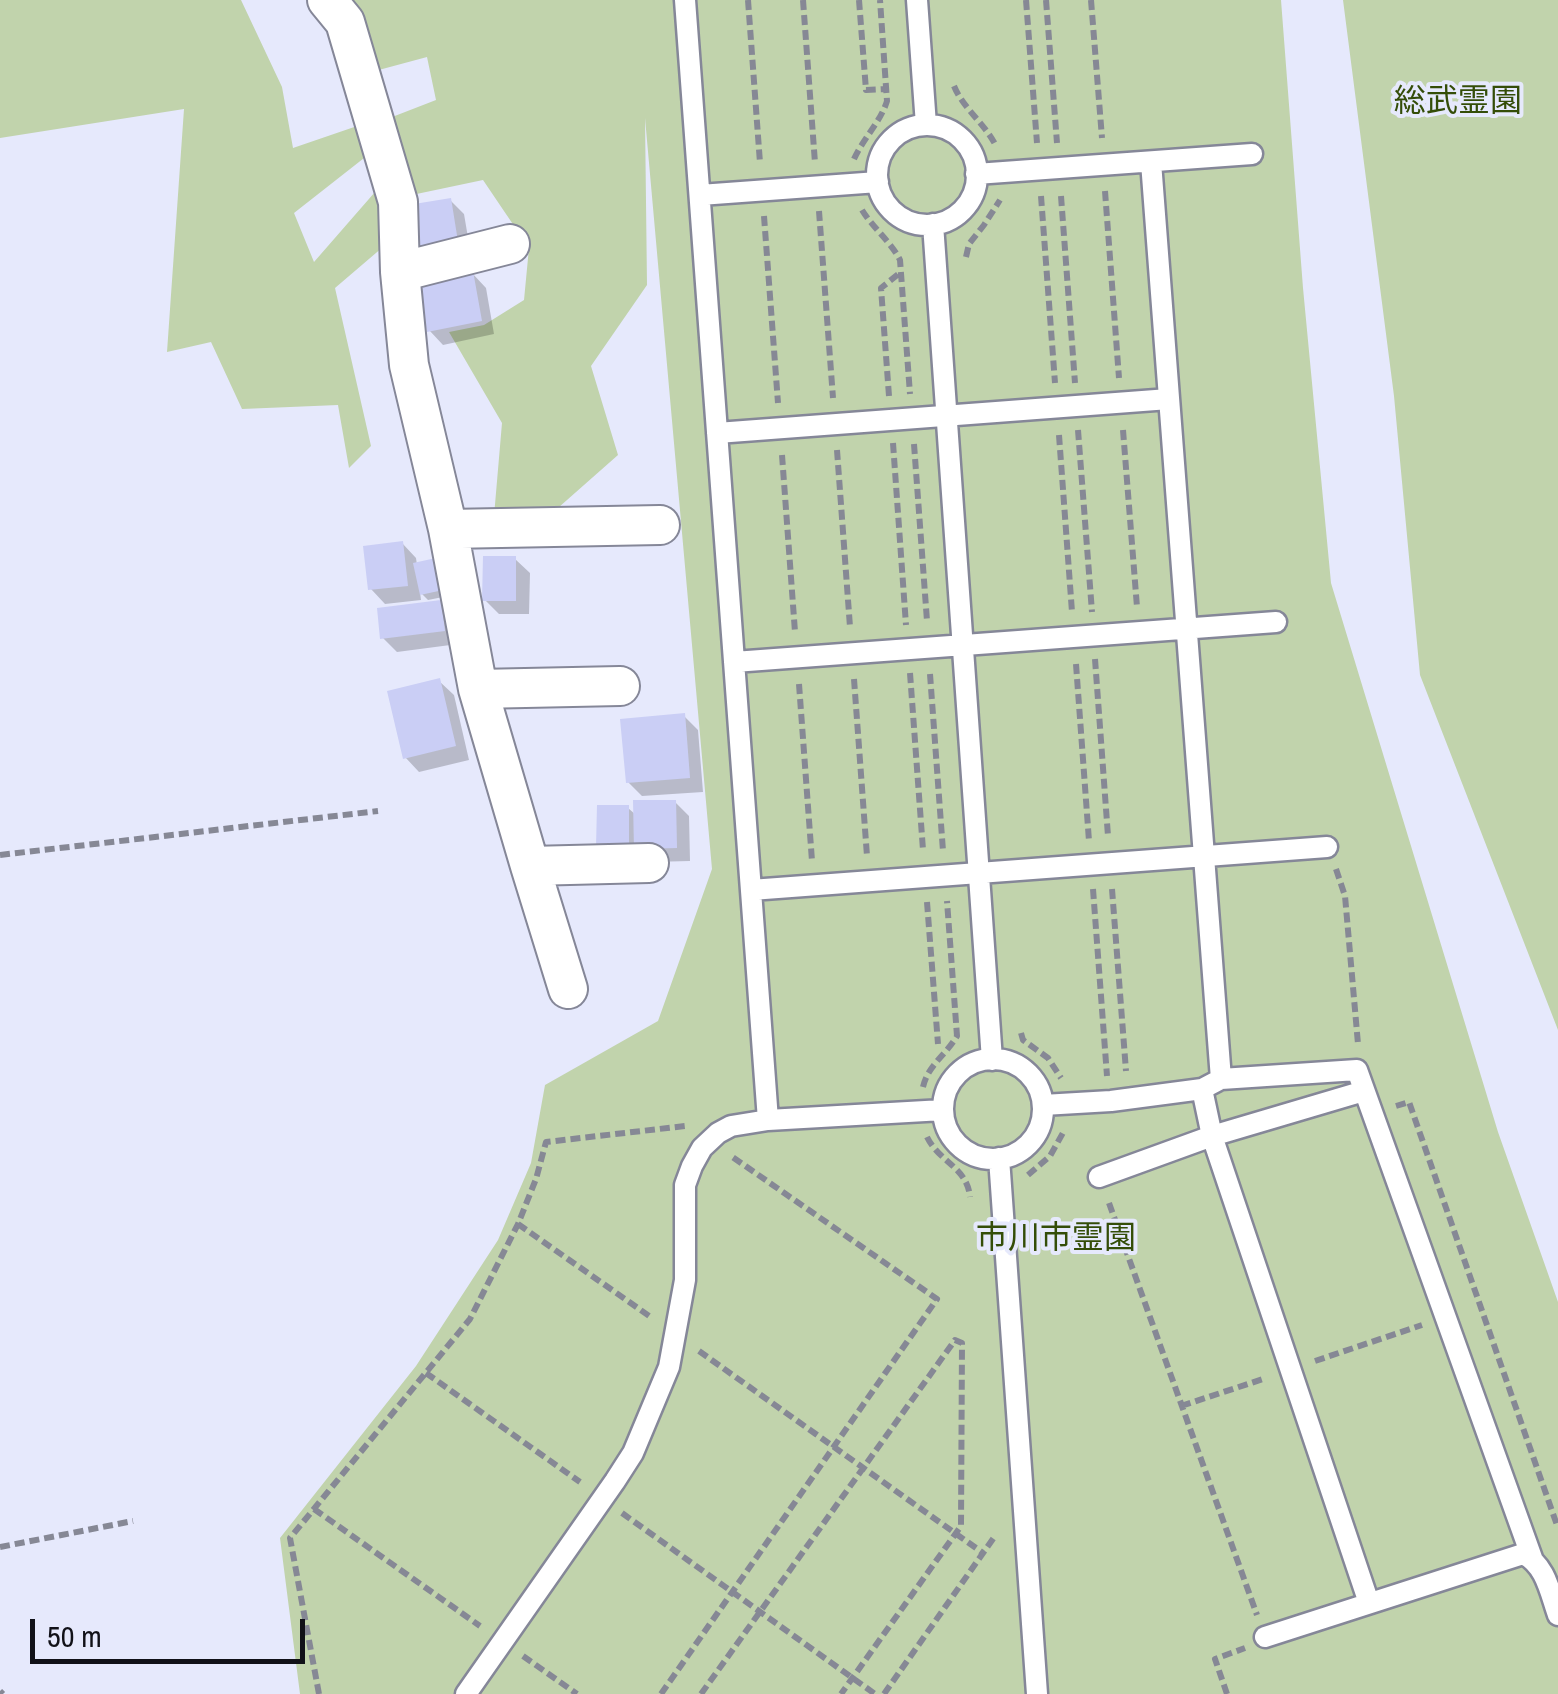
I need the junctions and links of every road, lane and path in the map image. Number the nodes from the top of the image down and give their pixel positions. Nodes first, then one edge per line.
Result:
1 (327, 0) edge
2 (685, 0) edge
3 (859, 0) edge
4 (880, 0) edge
5 (917, 0) edge
6 (1026, 0) edge
7 (1046, 0) edge
8 (1091, 0) edge
9 (952, 77) dead end
10 (886, 89) junction
11 (926, 125) junction
12 (1000, 152) dead end
13 (1252, 154) dead end
14 (1150, 162) junction
15 (1104, 166) junction
16 (1049, 169) junction
17 (850, 170) dead end
18 (976, 174) junction
19 (878, 182) junction
20 (700, 195) junction
21 (1003, 195) dead end
22 (860, 206) dead end
23 (933, 224) junction
24 (510, 244) dead end
25 (966, 269) dead end
26 (400, 272) junction
27 (1168, 400) junction
28 (1121, 403) junction
29 (911, 406) dead end
30 (1067, 407) junction
31 (947, 416) junction
32 (912, 428) dead end
33 (717, 432) junction
34 (660, 525) dead end
35 (448, 529) junction
36 (1276, 622) dead end
37 (1186, 628) junction
38 (1138, 632) junction
39 (928, 634) dead end
40 (1084, 636) junction
41 (963, 645) junction
42 (929, 658) dead end
43 (734, 662) junction
44 (620, 686) dead end
45 (478, 689) junction
46 (378, 812) dead end
47 (1327, 847) joint
48 (0, 855) edge
49 (1204, 856) junction
50 (944, 862) dead end
51 (650, 863) dead end
52 (1101, 864) junction
53 (530, 866) junction
54 (979, 872) junction
55 (946, 885) dead end
56 (751, 890) junction
57 (568, 989) dead end
58 (1020, 1024) dead end
59 (992, 1060) junction
60 (1357, 1070) junction
61 (1212, 1084) junction
62 (1064, 1085) dead end
63 (1364, 1091) junction
64 (922, 1094) dead end
65 (1118, 1100) junction
66 (1043, 1105) junction
67 (1390, 1109) dead end
68 (944, 1110) junction
69 (768, 1120) junction
70 (731, 1126) junction
71 (924, 1126) dead end
72 (1212, 1136) junction
73 (710, 1140) junction
74 (999, 1158) junction
75 (1099, 1176) joint
76 (971, 1210) dead end
77 (518, 1224) junction
78 (675, 1334) junction
79 (426, 1373) junction
80 (834, 1447) junction
81 (863, 1468) junction
82 (602, 1498) junction
83 (314, 1508) junction
84 (133, 1521) dead end
85 (1558, 1528) edge
86 (956, 1533) junction
87 (0, 1547) edge
88 (983, 1553) junction
89 (996, 1556) dead end
90 (1532, 1558) junction
91 (732, 1592) junction
92 (1370, 1603) junction
93 (760, 1612) junction
94 (1558, 1614) edge
95 (1265, 1637) junction
96 (503, 1642) junction
97 (852, 1678) junction
98 (319, 1694) edge
99 (466, 1694) edge
100 (577, 1694) edge
101 (661, 1694) edge
102 (702, 1694) edge
103 (841, 1694) edge
104 (875, 1694) edge
105 (884, 1694) edge
106 (1037, 1694) edge
107 (1226, 1694) edge

1 - 26 street
2 - 20 lane
3 - 10 path
4 - 10 path
5 - 11 lane
6 - 16 path
7 - 16 path
8 - 15 path
9 - 12 path
10 - 17 path
11 - 18 lane
11 - 19 lane
13 - 14 lane
14 - 15 lane
14 - 27 lane
15 - 16 lane
15 - 28 path
16 - 18 lane
16 - 30 path
16 - 30 path
18 - 23 lane
19 - 20 lane
19 - 23 lane
20 - 33 lane
21 - 25 path
22 - 29 path
23 - 31 lane
24 - 26 street
26 - 35 street
27 - 28 lane
27 - 37 lane
28 - 30 lane
28 - 38 path
30 - 31 lane
30 - 40 path
30 - 40 path
31 - 33 lane
31 - 41 lane
32 - 39 path
33 - 43 lane
34 - 35 street
35 - 45 street
36 - 37 lane
37 - 38 lane
37 - 49 lane
38 - 40 lane
40 - 41 lane
40 - 52 path
40 - 52 path
41 - 43 lane
41 - 54 lane
42 - 50 path
43 - 56 lane
44 - 45 street
45 - 53 street
46 - 48 path
47 - 49 lane
47 - 60 path
49 - 52 lane
49 - 61 lane
51 - 53 street
52 - 54 lane
52 - 65 path
52 - 65 path
53 - 57 street
54 - 56 lane
54 - 59 lane
55 - 64 path
56 - 69 lane
58 - 62 path
59 - 66 lane
59 - 68 lane
60 - 61 lane
60 - 63 lane
61 - 65 lane
61 - 72 lane
63 - 72 lane
63 - 90 lane
65 - 66 lane
66 - 74 lane
67 - 85 path
68 - 69 lane
68 - 74 lane
69 - 70 lane
70 - 73 lane
70 - 77 path
71 - 76 path
72 - 75 lane
72 - 92 lane
73 - 78 lane
73 - 80 path
74 - 106 lane
75 - 95 path
77 - 78 path
77 - 79 path
78 - 80 path
78 - 82 lane
79 - 82 path
79 - 83 path
80 - 81 path
80 - 91 path
81 - 86 path
81 - 86 path
81 - 93 path
82 - 91 path
82 - 96 lane
83 - 96 path
83 - 98 path
84 - 87 path
86 - 88 path
86 - 97 path
88 - 89 path
88 - 105 path
90 - 92 lane
90 - 94 lane
91 - 93 path
91 - 101 path
92 - 95 lane
93 - 97 path
93 - 102 path
95 - 107 path
96 - 99 lane
96 - 100 path
97 - 103 path
97 - 104 path

